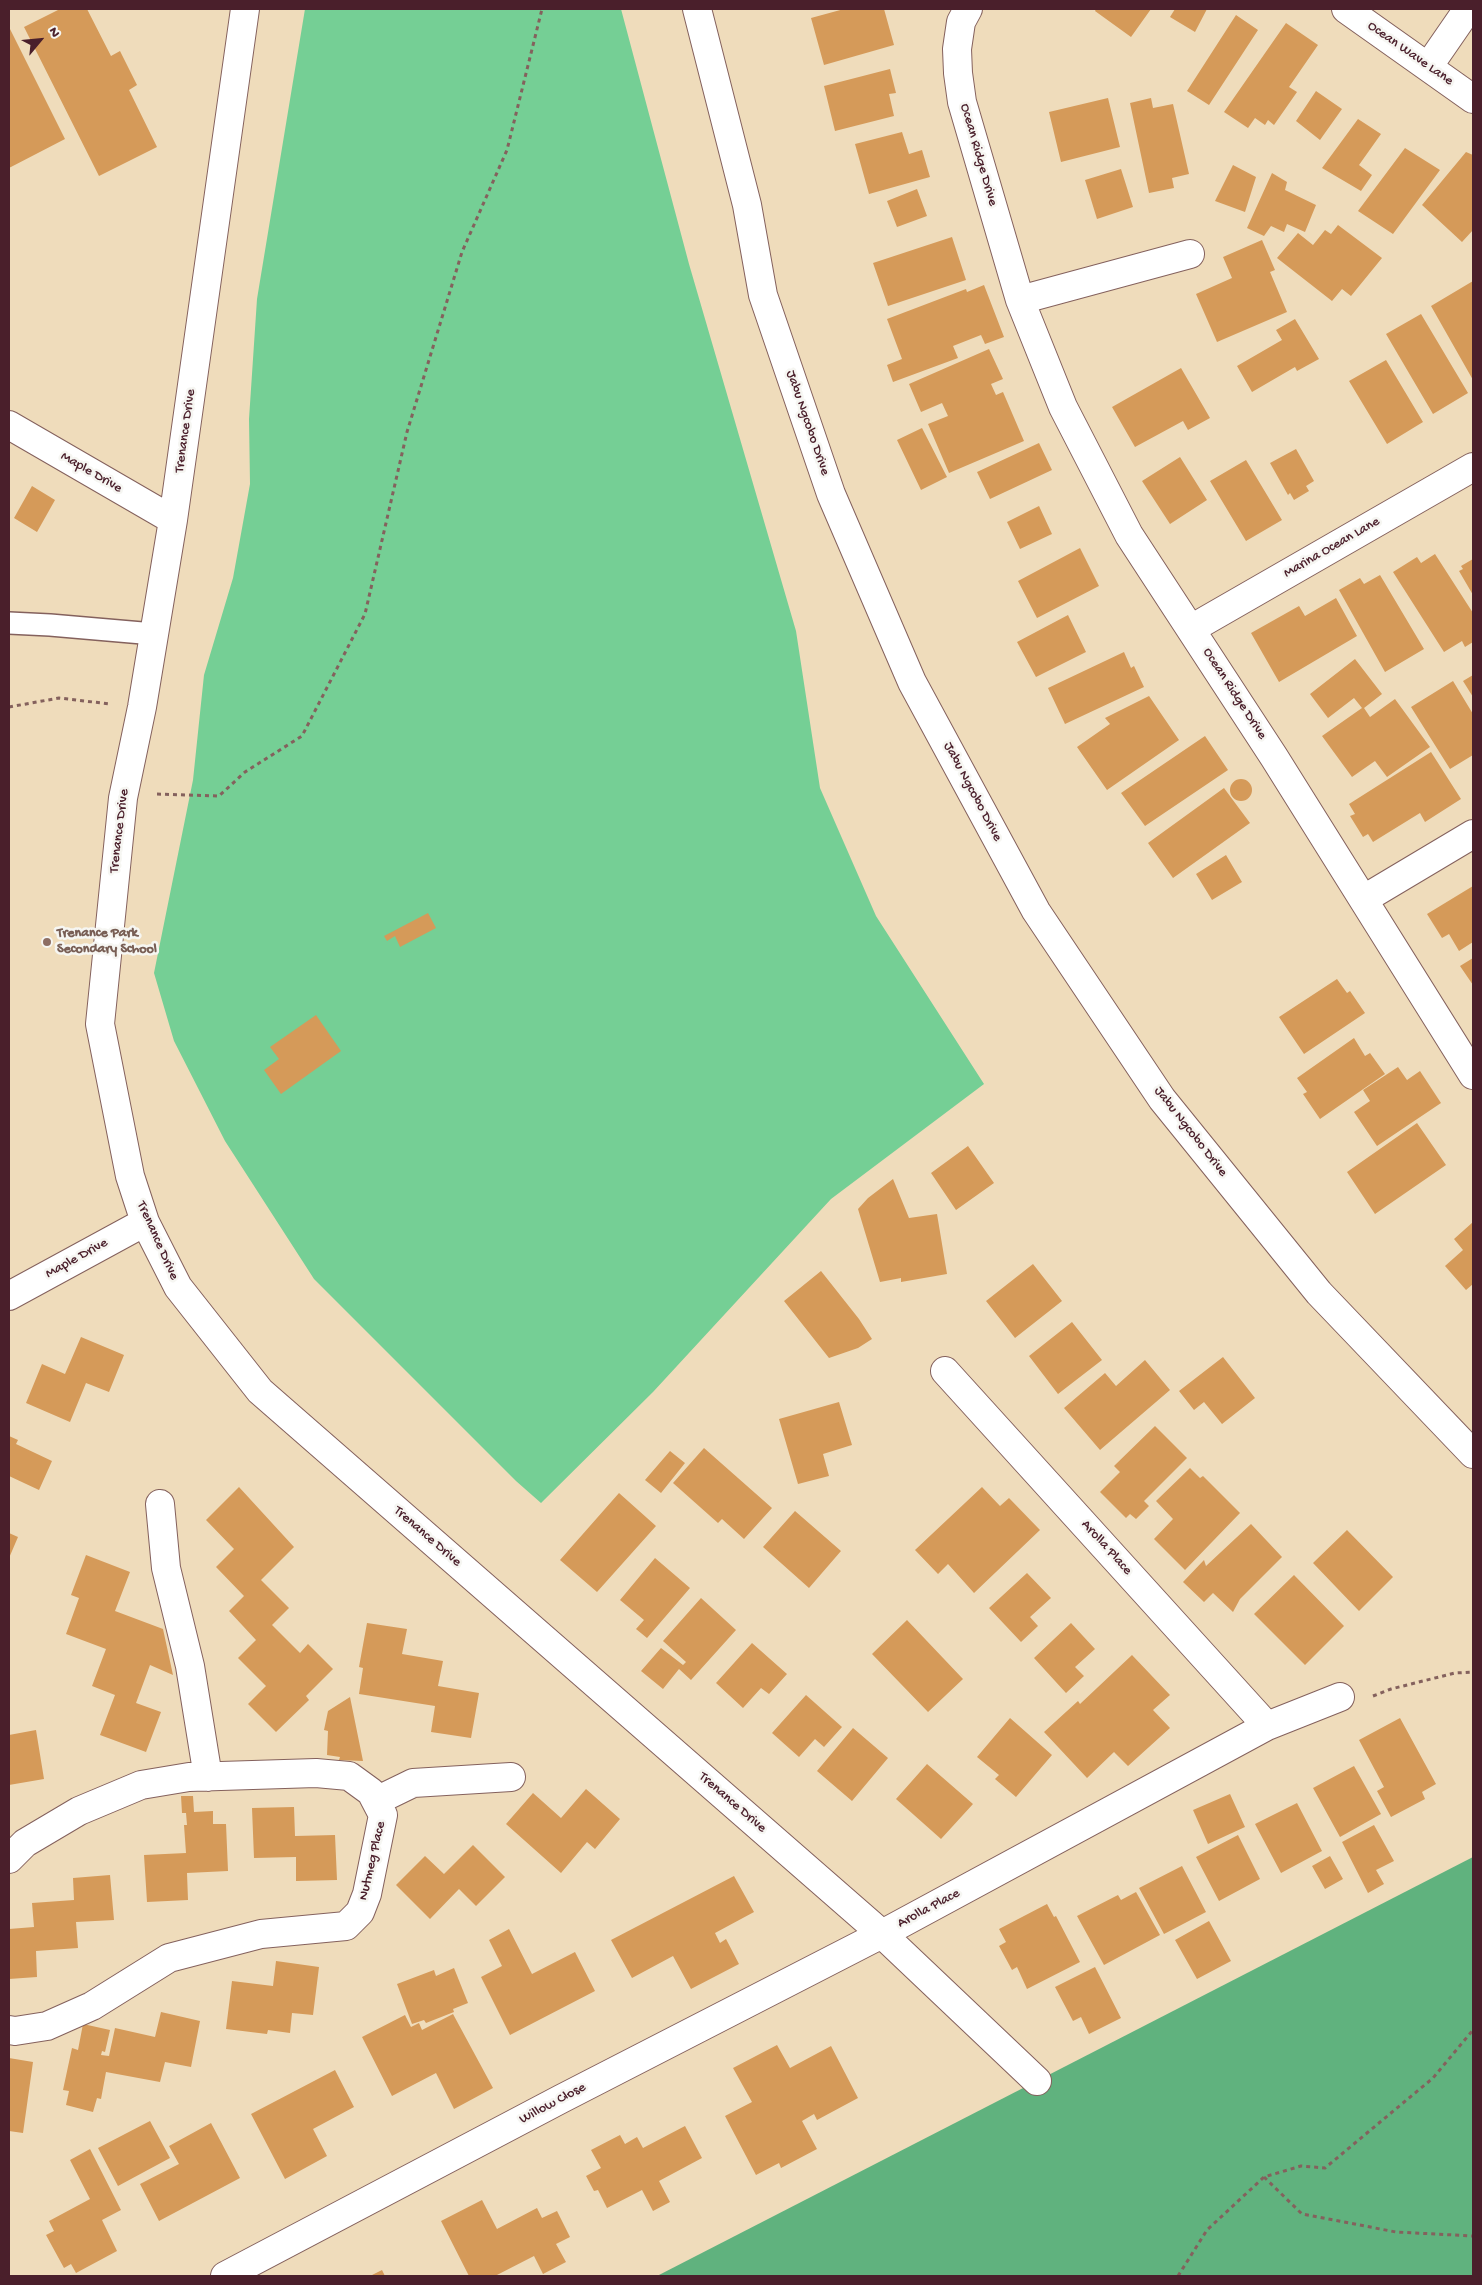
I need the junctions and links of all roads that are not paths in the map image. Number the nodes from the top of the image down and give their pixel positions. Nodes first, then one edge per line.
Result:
1 (245, 9) edge
2 (697, 9) edge
3 (968, 9) edge
4 (1346, 9) edge
5 (1468, 9) edge
6 (1428, 66) junction
7 (1473, 100) edge
8 (1190, 254) dead end
9 (1020, 300) junction
10 (9, 425) edge
11 (1473, 467) edge
12 (173, 520) junction
13 (9, 624) edge
14 (1191, 629) junction
15 (154, 634) junction
16 (1473, 834) edge
17 (1364, 899) junction
18 (1473, 1075) edge
19 (145, 1222) junction
20 (9, 1296) edge
21 (945, 1371) dead end
22 (1473, 1454) edge
23 (160, 1504) dead end
24 (1340, 1697) road end
25 (1267, 1726) junction
26 (208, 1776) junction
27 (511, 1777) dead end
28 (376, 1801) junction
29 (9, 1859) edge
30 (882, 1934) junction
31 (9, 2030) edge
32 (1036, 2081) dead end
33 (225, 2276) edge

1 - 12 street, Trenance Drive
2 - 22 street, Jabu Ngcobo Drive
3 - 9 street, Ocean Ridge Drive
4 - 6 street, Ocean Wave Lane
5 - 6 street
6 - 7 street, Ocean Wave Lane
8 - 9 street
9 - 14 street, Ocean Ridge Drive
10 - 12 street, Maple Drive
11 - 14 street, Marina Ocean Lane
12 - 15 street, Trenance Drive
13 - 15 lane
14 - 17 street, Ocean Ridge Drive
15 - 19 street, Trenance Drive
16 - 17 street
17 - 18 street, Ocean Ridge Drive
19 - 20 street, Maple Drive
19 - 30 street, Trenance Drive
21 - 25 street, Arolla Place
23 - 26 street
24 - 25 street, Arolla Place
25 - 30 street, Arolla Place
26 - 28 street, Nutmeg Place
26 - 29 street, Nutmeg Place
27 - 28 street
28 - 31 street, Nutmeg Place
30 - 32 street, Trenance Drive
30 - 33 street, Willow Close

